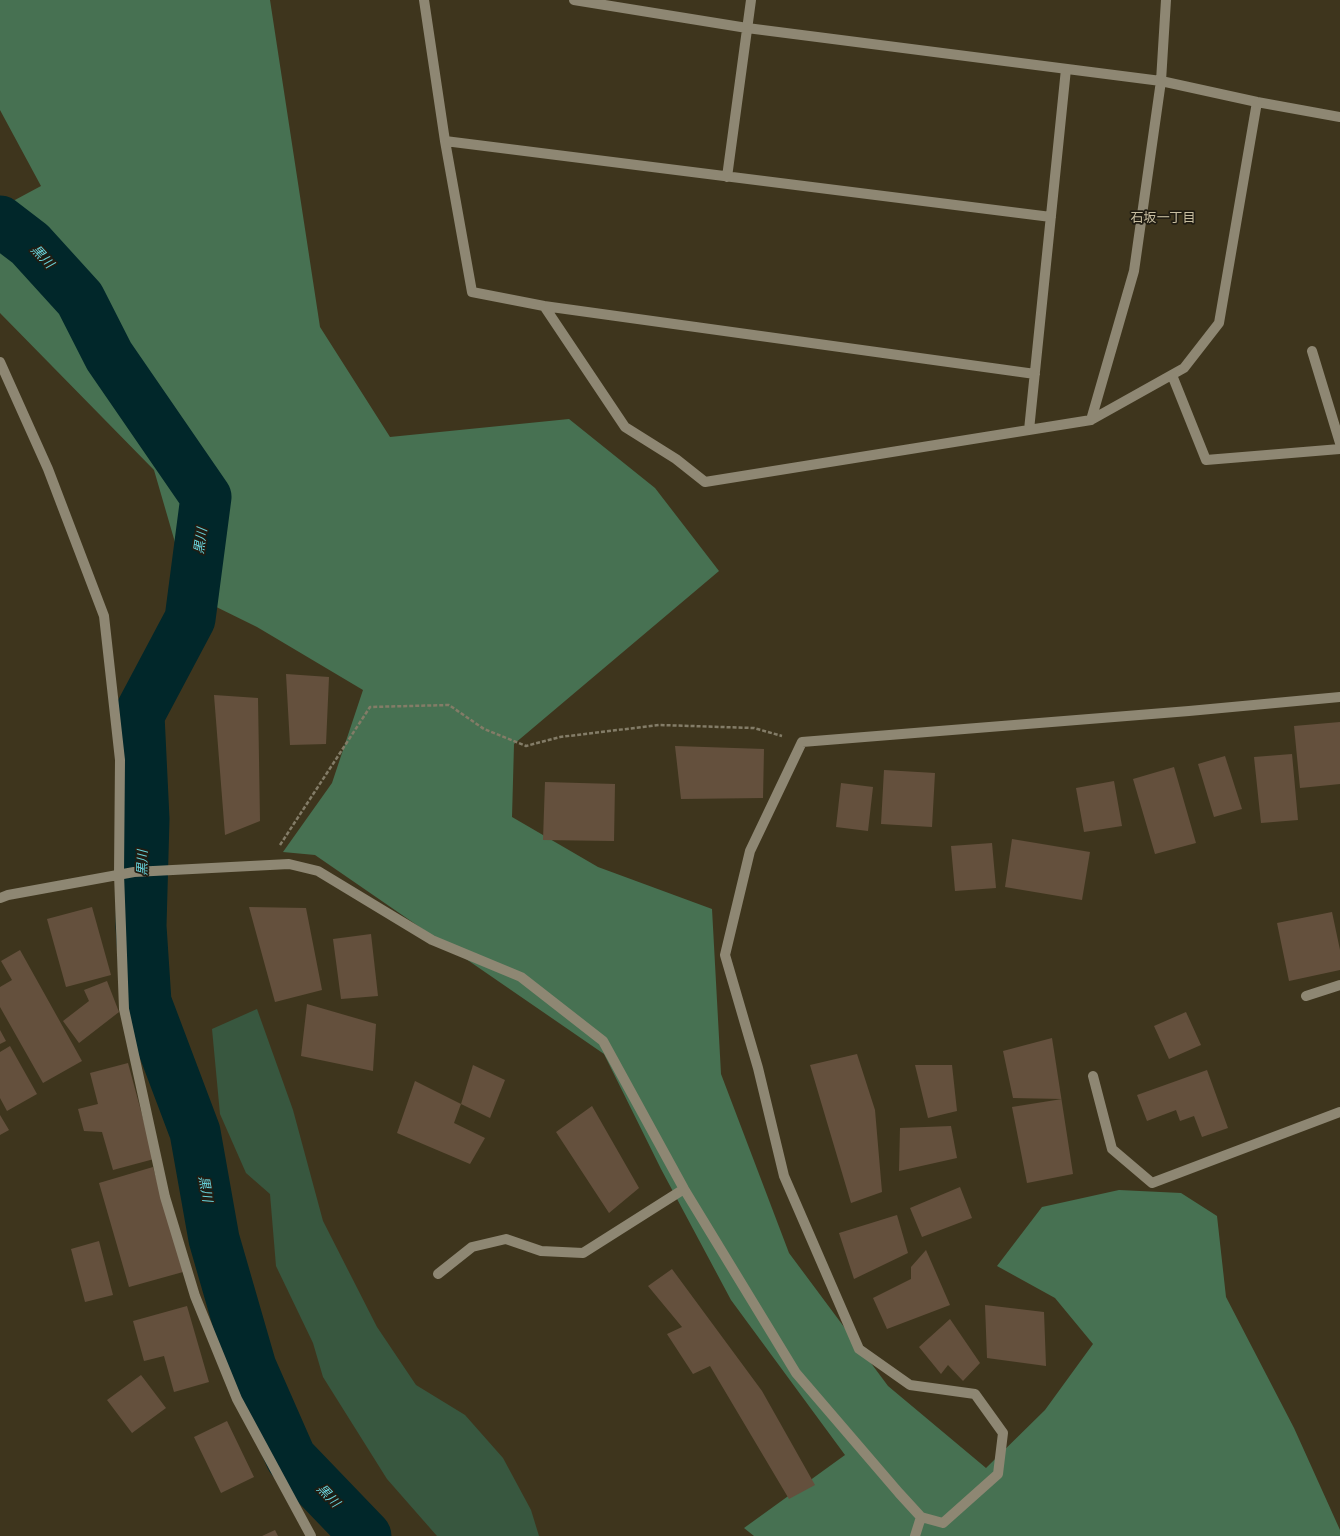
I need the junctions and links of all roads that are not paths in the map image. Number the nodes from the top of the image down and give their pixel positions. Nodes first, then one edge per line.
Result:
1 (424, 0) edge
2 (574, 0) edge
3 (750, 0) edge
4 (1166, 0) edge
5 (747, 28) junction
6 (1066, 69) junction
7 (1161, 81) junction
8 (1257, 102) junction
9 (1340, 117) edge
10 (445, 142) junction
11 (726, 177) junction
12 (1051, 218) junction
13 (544, 306) junction
14 (1312, 351) dead end
15 (0, 362) edge
16 (1035, 374) junction
17 (1172, 375) junction
18 (1091, 420) junction
19 (1029, 430) junction
20 (1340, 443) edge
21 (1340, 449) edge
22 (1340, 697) edge
23 (119, 874) junction
24 (0, 898) edge
25 (1340, 985) edge
26 (1306, 996) dead end
27 (1093, 1076) dead end
28 (1340, 1112) edge
29 (684, 1189) junction
30 (438, 1274) dead end
31 (921, 1517) junction
32 (311, 1536) edge
33 (915, 1536) edge

1 - 10 street
2 - 5 street
3 - 5 street
4 - 7 street
5 - 6 street
5 - 11 street
6 - 7 street
6 - 12 street
7 - 8 street
7 - 18 street
8 - 9 street
8 - 17 street
10 - 11 street
10 - 13 street
11 - 12 street
12 - 16 street
13 - 16 street
13 - 19 street
14 - 20 street
15 - 23 street
16 - 19 street
17 - 18 street
17 - 21 street
18 - 19 street
22 - 31 street
23 - 24 street
23 - 29 street
23 - 32 street
25 - 26 street
27 - 28 street
29 - 30 street
29 - 31 street
31 - 33 street

